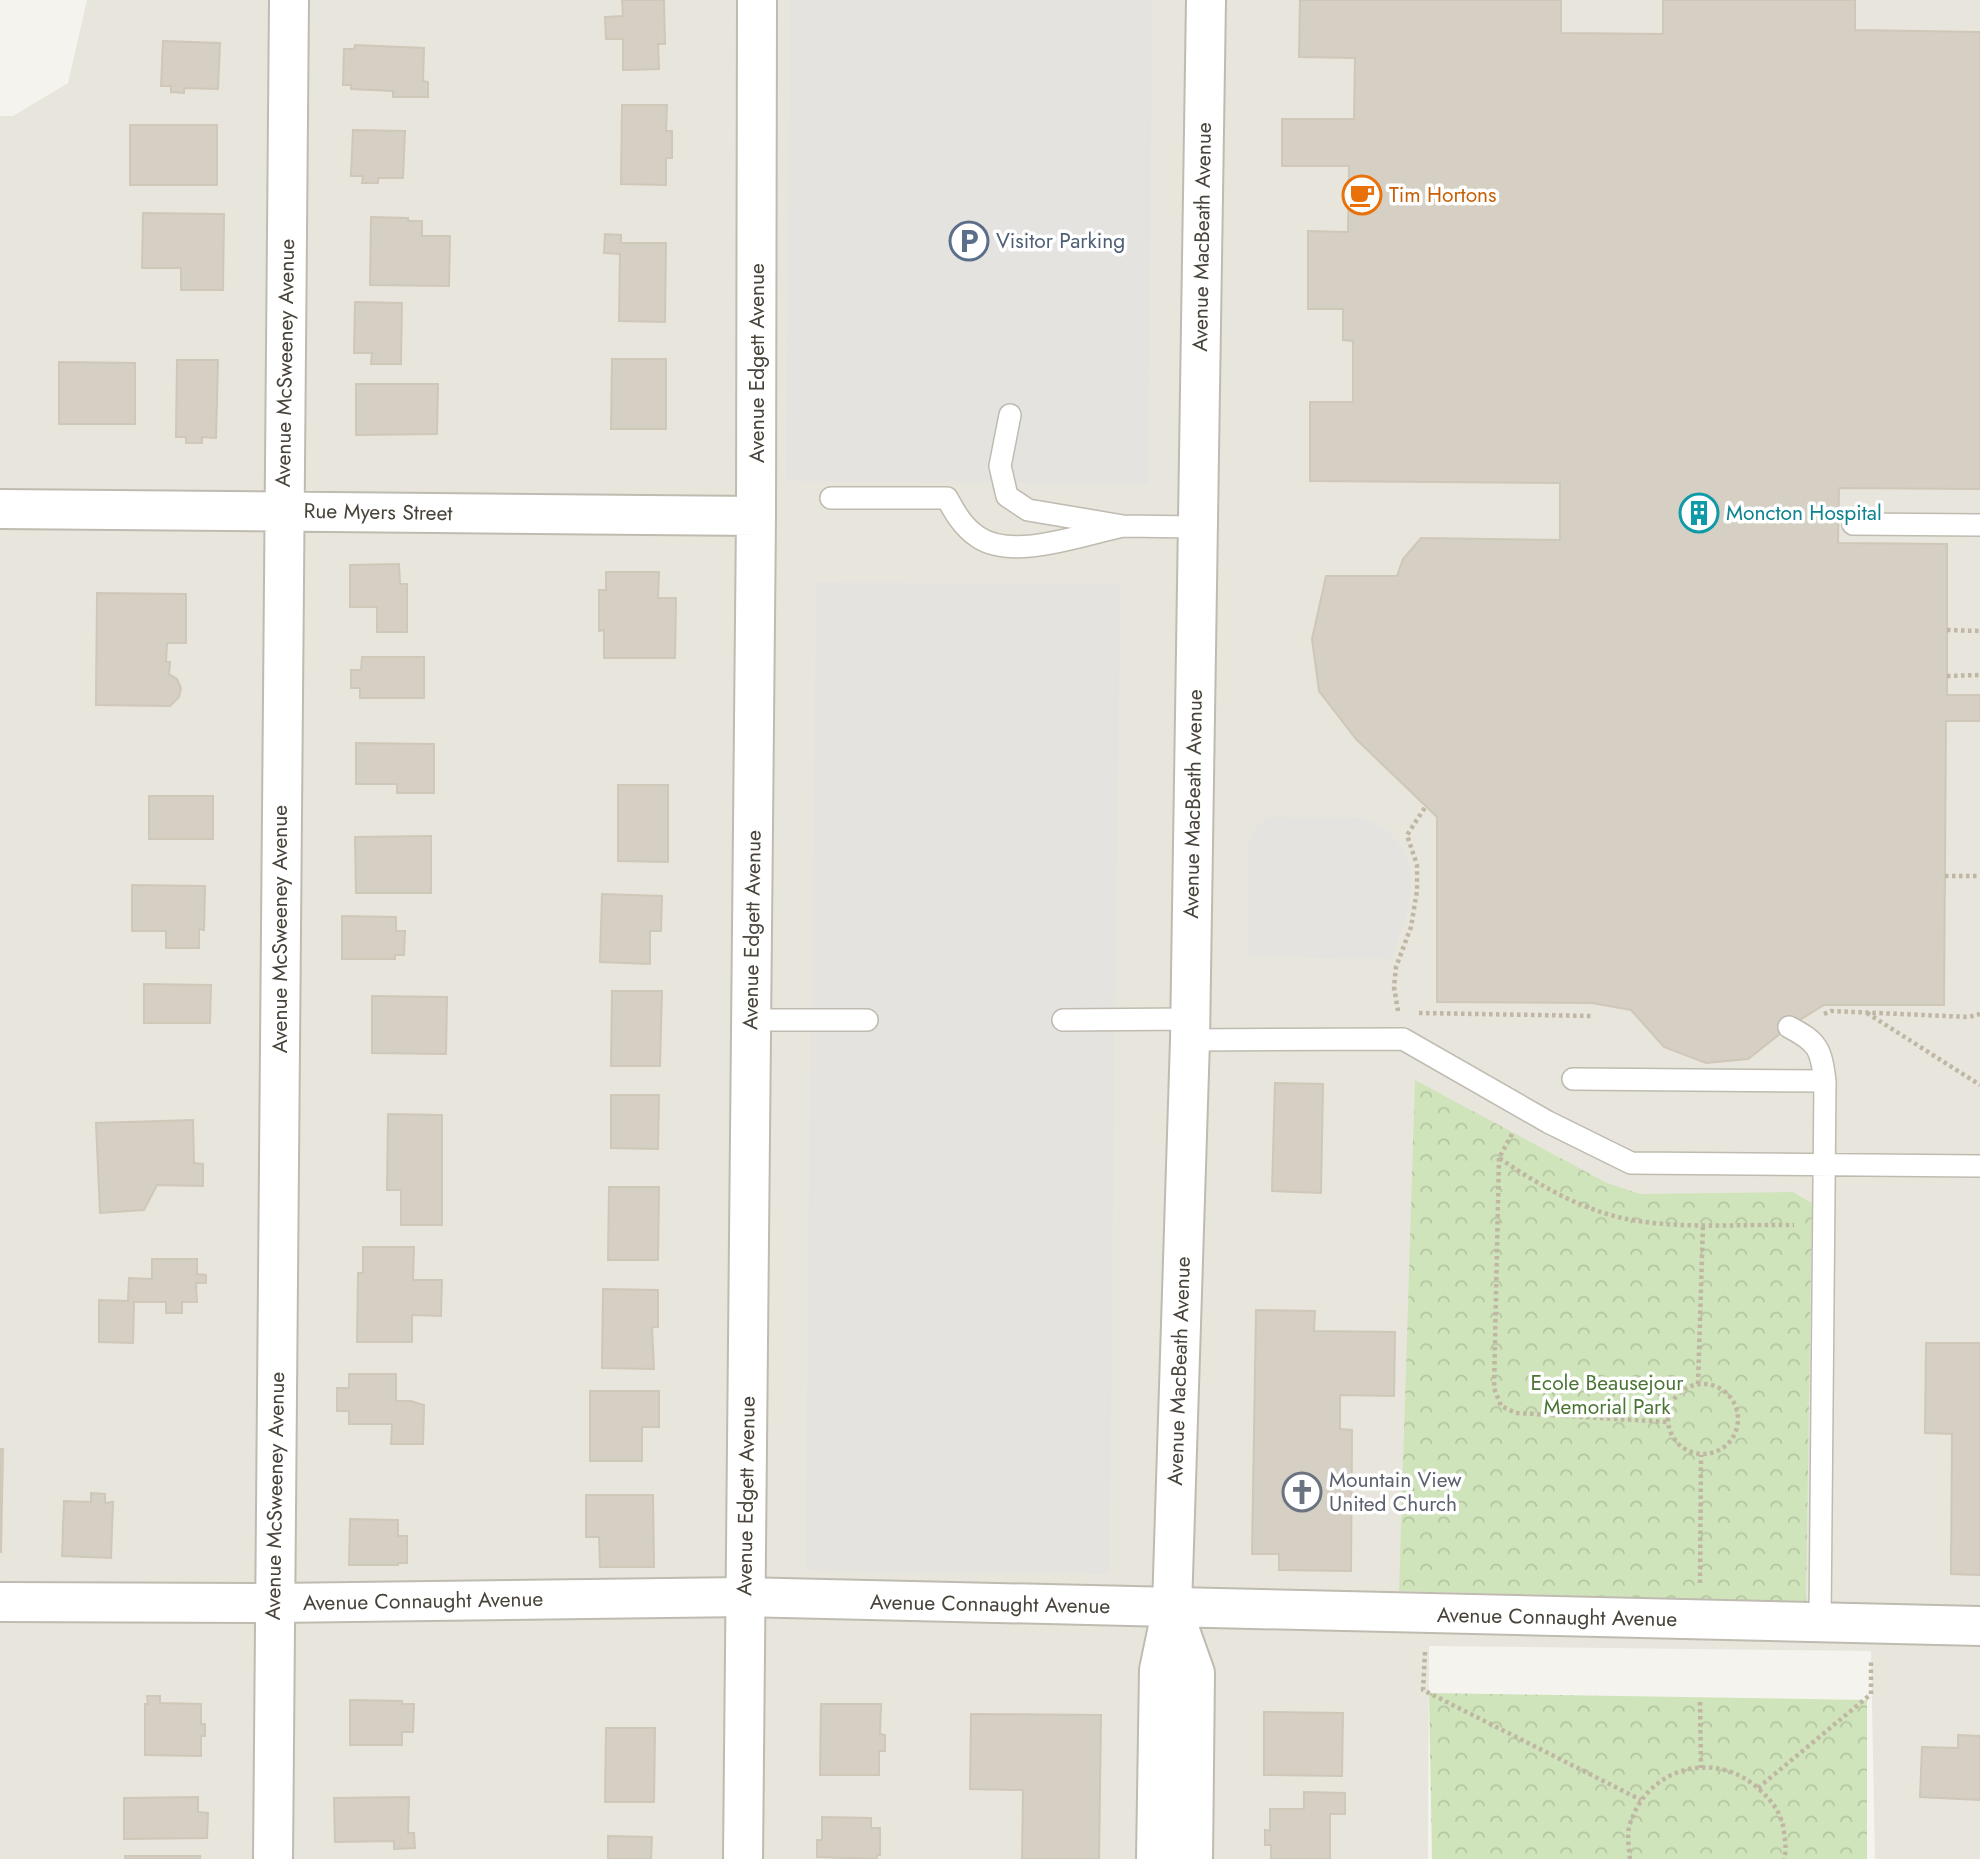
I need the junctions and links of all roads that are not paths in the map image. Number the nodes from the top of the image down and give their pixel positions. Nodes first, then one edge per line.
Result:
1 (289, 0) edge
2 (757, 0) edge
3 (1206, 0) edge
4 (1010, 415) dead end
5 (831, 498) dead end
6 (0, 509) edge
7 (284, 512) junction
8 (756, 516) junction
9 (1853, 524) dead end
10 (1980, 525) edge
11 (1123, 526) junction
12 (1197, 527) junction
13 (751, 1020) junction
14 (867, 1020) dead end
15 (1063, 1020) dead end
16 (1789, 1027) dead end
17 (1190, 1030) junction
18 (1573, 1079) dead end
19 (1825, 1081) junction
20 (1825, 1165) junction
21 (1980, 1166) edge
22 (745, 1597) junction
23 (0, 1602) edge
24 (274, 1603) junction
25 (1172, 1608) junction
26 (1820, 1622) junction
27 (1980, 1626) edge
28 (273, 1859) edge
29 (743, 1859) edge
30 (1156, 1859) edge
31 (1193, 1859) edge

1 - 7 street, Avenue McSweeney Avenue
2 - 8 street, Avenue Edgett Avenue
3 - 12 street, Avenue MacBeath Avenue
4 - 11 lane
5 - 11 lane
6 - 7 street, Rue Myers Street
7 - 8 street, Rue Myers Street
7 - 24 street, Avenue McSweeney Avenue
8 - 13 street, Avenue Edgett Avenue
9 - 10 lane
11 - 12 lane
12 - 17 street, Avenue MacBeath Avenue
13 - 14 lane
13 - 22 street, Avenue Edgett Avenue
15 - 17 lane
16 - 19 lane
17 - 20 lane
17 - 25 street, Avenue MacBeath Avenue
18 - 19 lane
19 - 20 lane
20 - 21 lane
20 - 26 lane
22 - 24 street, Avenue Connaught Avenue
22 - 25 street, Avenue Connaught Avenue
22 - 29 street, Avenue Edgett Avenue
23 - 24 street, Avenue Connaught Avenue
24 - 28 street, Avenue McSweeney Avenue
25 - 26 street, Avenue Connaught Avenue
25 - 30 street, Avenue MacBeath Avenue
25 - 31 street, Avenue MacBeath Avenue
26 - 27 street, Avenue Connaught Avenue

